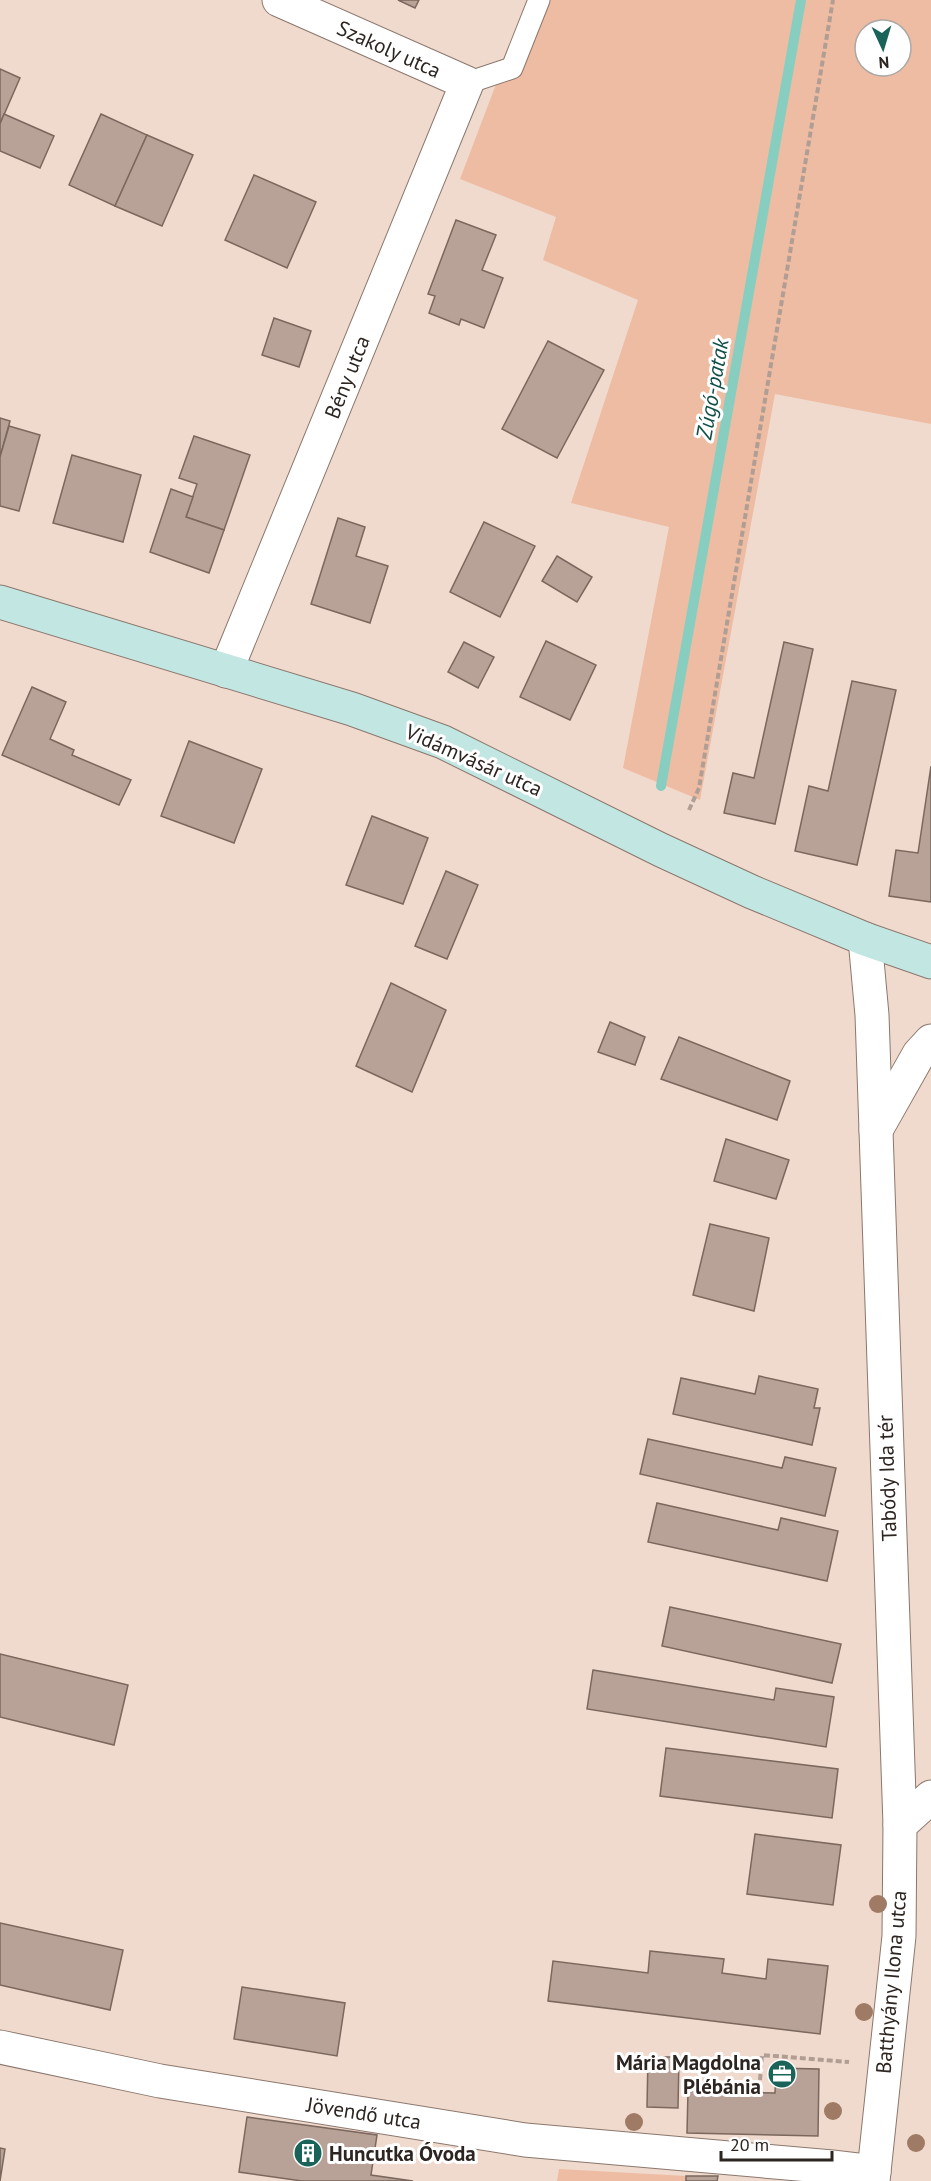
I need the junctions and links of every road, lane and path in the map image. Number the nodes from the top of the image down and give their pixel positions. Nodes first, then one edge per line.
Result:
1 (279, 0) edge
2 (539, 0) edge
3 (833, 0) edge
4 (466, 83) junction
5 (0, 602) edge
6 (226, 671) junction
7 (689, 810) dead end
8 (865, 939) junction
9 (931, 962) edge
10 (931, 1041) edge
11 (875, 1132) junction
12 (931, 1797) edge
13 (900, 1825) junction
14 (0, 2047) edge
15 (851, 2062) dead end
16 (760, 2080) dead end
17 (873, 2177) edge

1 - 4 street, Szakoly utca
2 - 4 lane
3 - 7 path
4 - 6 street, Bény utca
5 - 6 main road, Vidámvásár utca
6 - 8 main road, Vidámvásár utca
8 - 9 main road, Vidámvásár utca
8 - 11 street, Tabódy Ida tér
10 - 11 street
11 - 13 street, Tabódy Ida tér
12 - 13 street
13 - 17 street, Batthyány Ilona utca
14 - 17 street, Jövendő utca
15 - 16 path

